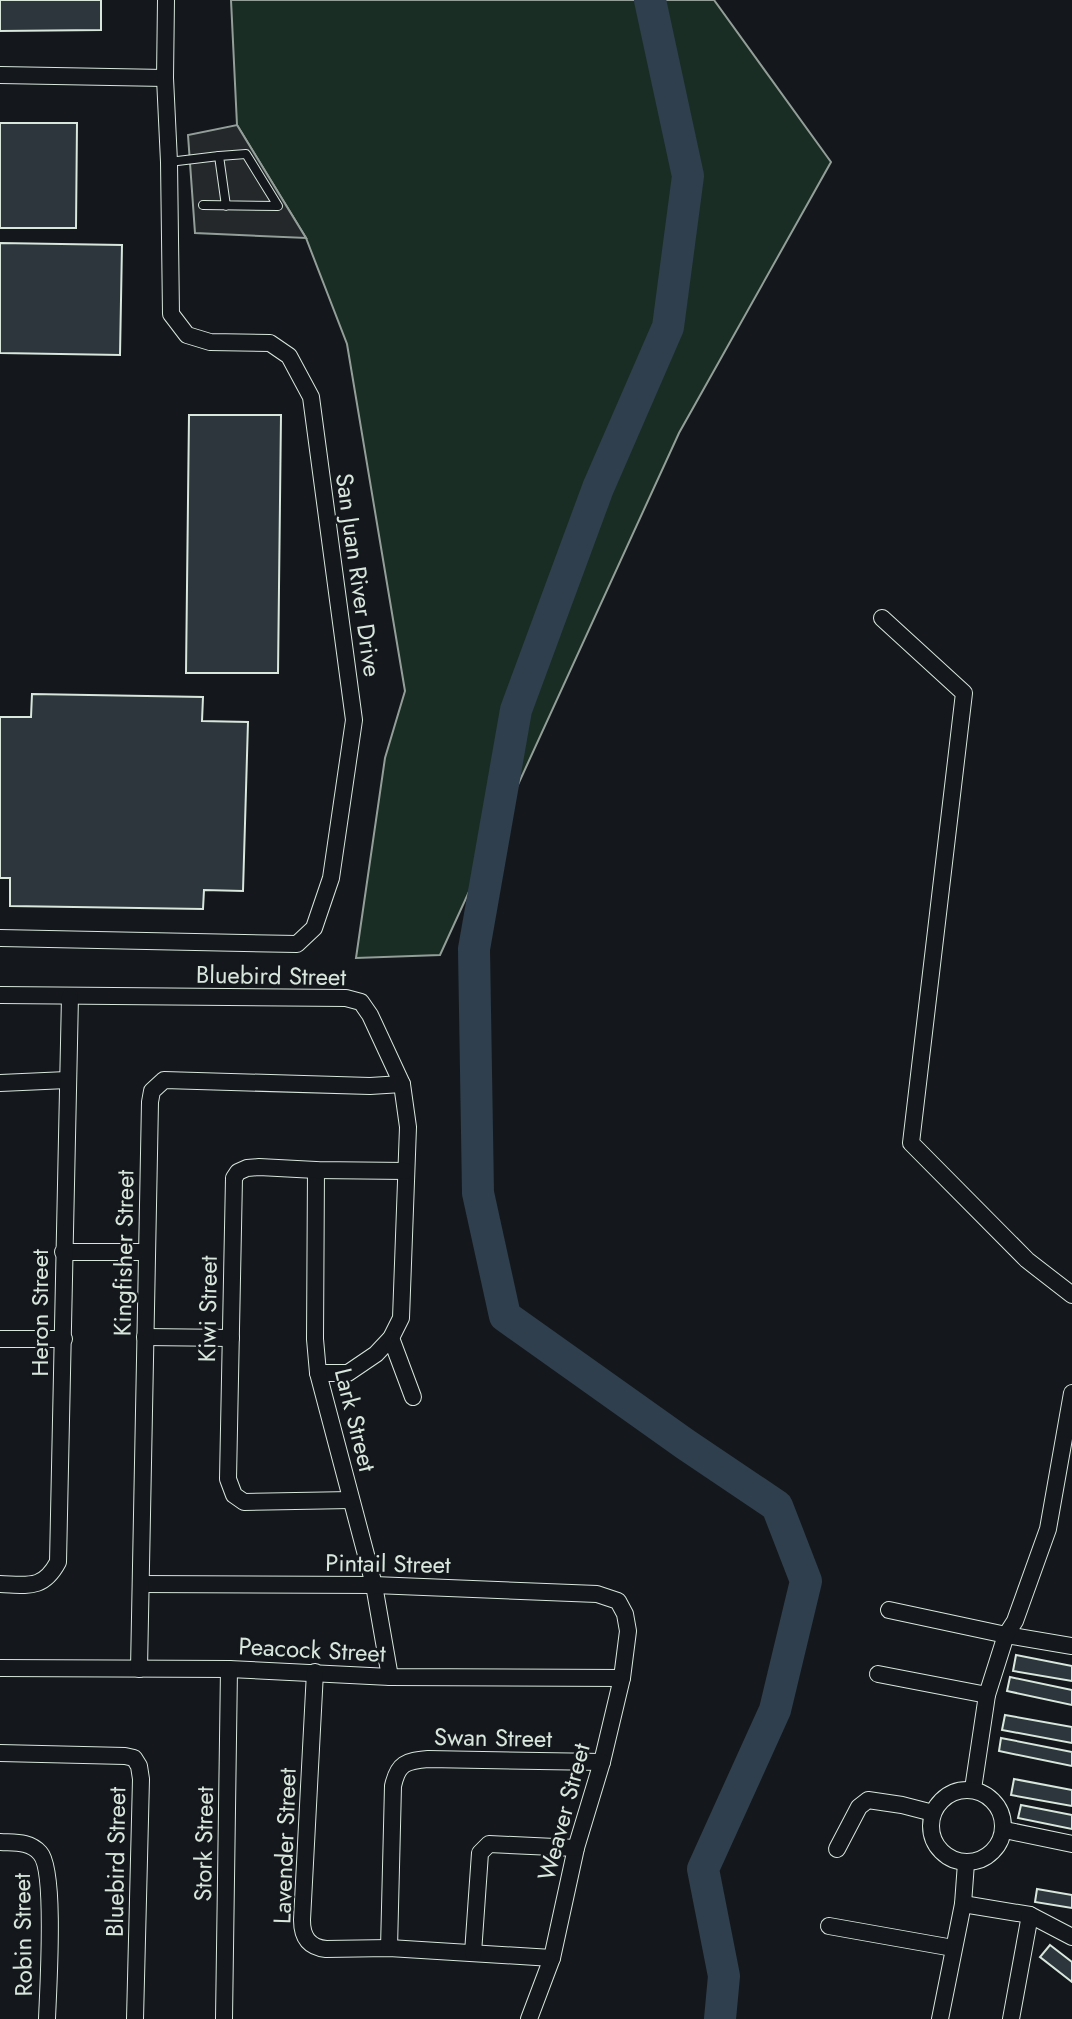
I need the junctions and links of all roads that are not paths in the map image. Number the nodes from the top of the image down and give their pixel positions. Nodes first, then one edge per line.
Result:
1 (166, 0) edge
2 (0, 75) edge
3 (165, 78) junction
4 (219, 156) junction
5 (169, 162) junction
6 (203, 205) dead end
7 (226, 206) junction
8 (882, 618) dead end
9 (0, 938) edge
10 (0, 995) edge
11 (69, 996) junction
12 (67, 1080) junction
13 (0, 1083) edge
14 (402, 1084) junction
15 (316, 1170) junction
16 (406, 1171) junction
17 (63, 1252) junction
18 (147, 1252) junction
19 (1072, 1295) edge
20 (145, 1337) junction
21 (231, 1338) junction
22 (391, 1338) junction
23 (0, 1339) edge
24 (64, 1339) junction
25 (318, 1373) junction
26 (1072, 1394) edge
27 (413, 1397) dead end
28 (351, 1500) junction
29 (0, 1584) edge
30 (141, 1584) junction
31 (373, 1585) junction
32 (889, 1610) dead end
33 (625, 1614) joint
34 (1006, 1635) junction
35 (1072, 1646) edge
36 (0, 1668) edge
37 (139, 1669) junction
38 (229, 1669) junction
39 (315, 1672) junction
40 (878, 1674) dead end
41 (390, 1677) junction
42 (622, 1678) junction
43 (987, 1695) junction
44 (0, 1753) edge
45 (602, 1762) junction
46 (973, 1789) junction
47 (933, 1813) junction
48 (1004, 1830) junction
49 (0, 1842) edge
50 (1072, 1844) edge
51 (576, 1848) junction
52 (837, 1850) dead end
53 (966, 1863) junction
54 (963, 1904) junction
55 (1030, 1915) junction
56 (829, 1926) dead end
57 (1072, 1937) edge
58 (388, 1948) junction
59 (953, 1948) junction
60 (473, 1953) junction
61 (552, 1958) junction
62 (47, 2019) edge
63 (135, 2019) edge
64 (225, 2019) edge
65 (529, 2019) edge
66 (940, 2019) edge
67 (1011, 2019) edge

1 - 3 street, San Juan River Drive
2 - 3 street
3 - 5 street, San Juan River Drive
4 - 5 lane
4 - 7 lane
4 - 7 lane
5 - 9 street, San Juan River Drive
6 - 7 lane
8 - 19 street
10 - 11 street, Bluebird Street
11 - 12 street, Heron Street
11 - 14 street, Bluebird Street
12 - 13 street
12 - 17 street, Heron Street
14 - 16 street, Bluebird Street
14 - 18 street, Kingfisher Street
15 - 16 street, Kiwi Street
15 - 21 street, Kiwi Street
15 - 25 street, Lark Street
16 - 22 street, Bluebird Street
17 - 18 street
17 - 24 street, Heron Street
18 - 20 street, Kingfisher Street
20 - 21 street
20 - 30 street, Kingfisher Street
21 - 28 street, Kiwi Street
22 - 25 street
22 - 27 street
23 - 24 street
24 - 29 street, Heron Street
25 - 28 street, Lark Street
26 - 34 street
28 - 31 street, Lark Street
30 - 31 street, Pintail Street
30 - 37 street, Kingfisher Street
31 - 33 street, Pintail Street
31 - 41 street, Lark Street
32 - 34 street
33 - 42 street, Weaver Street
34 - 35 street
34 - 43 street
36 - 37 street, Peacock Street
37 - 38 street, Peacock Street
38 - 39 street, Peacock Street
38 - 64 street, Stork Street
39 - 41 street, Peacock Street
39 - 58 street, Lavender Street
40 - 43 street
41 - 42 street, Peacock Street
42 - 45 street, Weaver Street
43 - 46 street
44 - 63 street, Bluebird Street
45 - 51 street, Weaver Street
45 - 58 street, Swan Street
46 - 47 street
46 - 48 street
47 - 52 street
47 - 53 street
48 - 50 street
48 - 53 street
49 - 62 street, Robin Street
51 - 60 street
51 - 61 street, Weaver Street
53 - 54 street
54 - 55 street
54 - 59 street
55 - 57 street
55 - 67 street
56 - 59 street
58 - 60 street, Lavender Street
59 - 66 street
60 - 61 street, Lavender Street
61 - 65 street, Weaver Street

